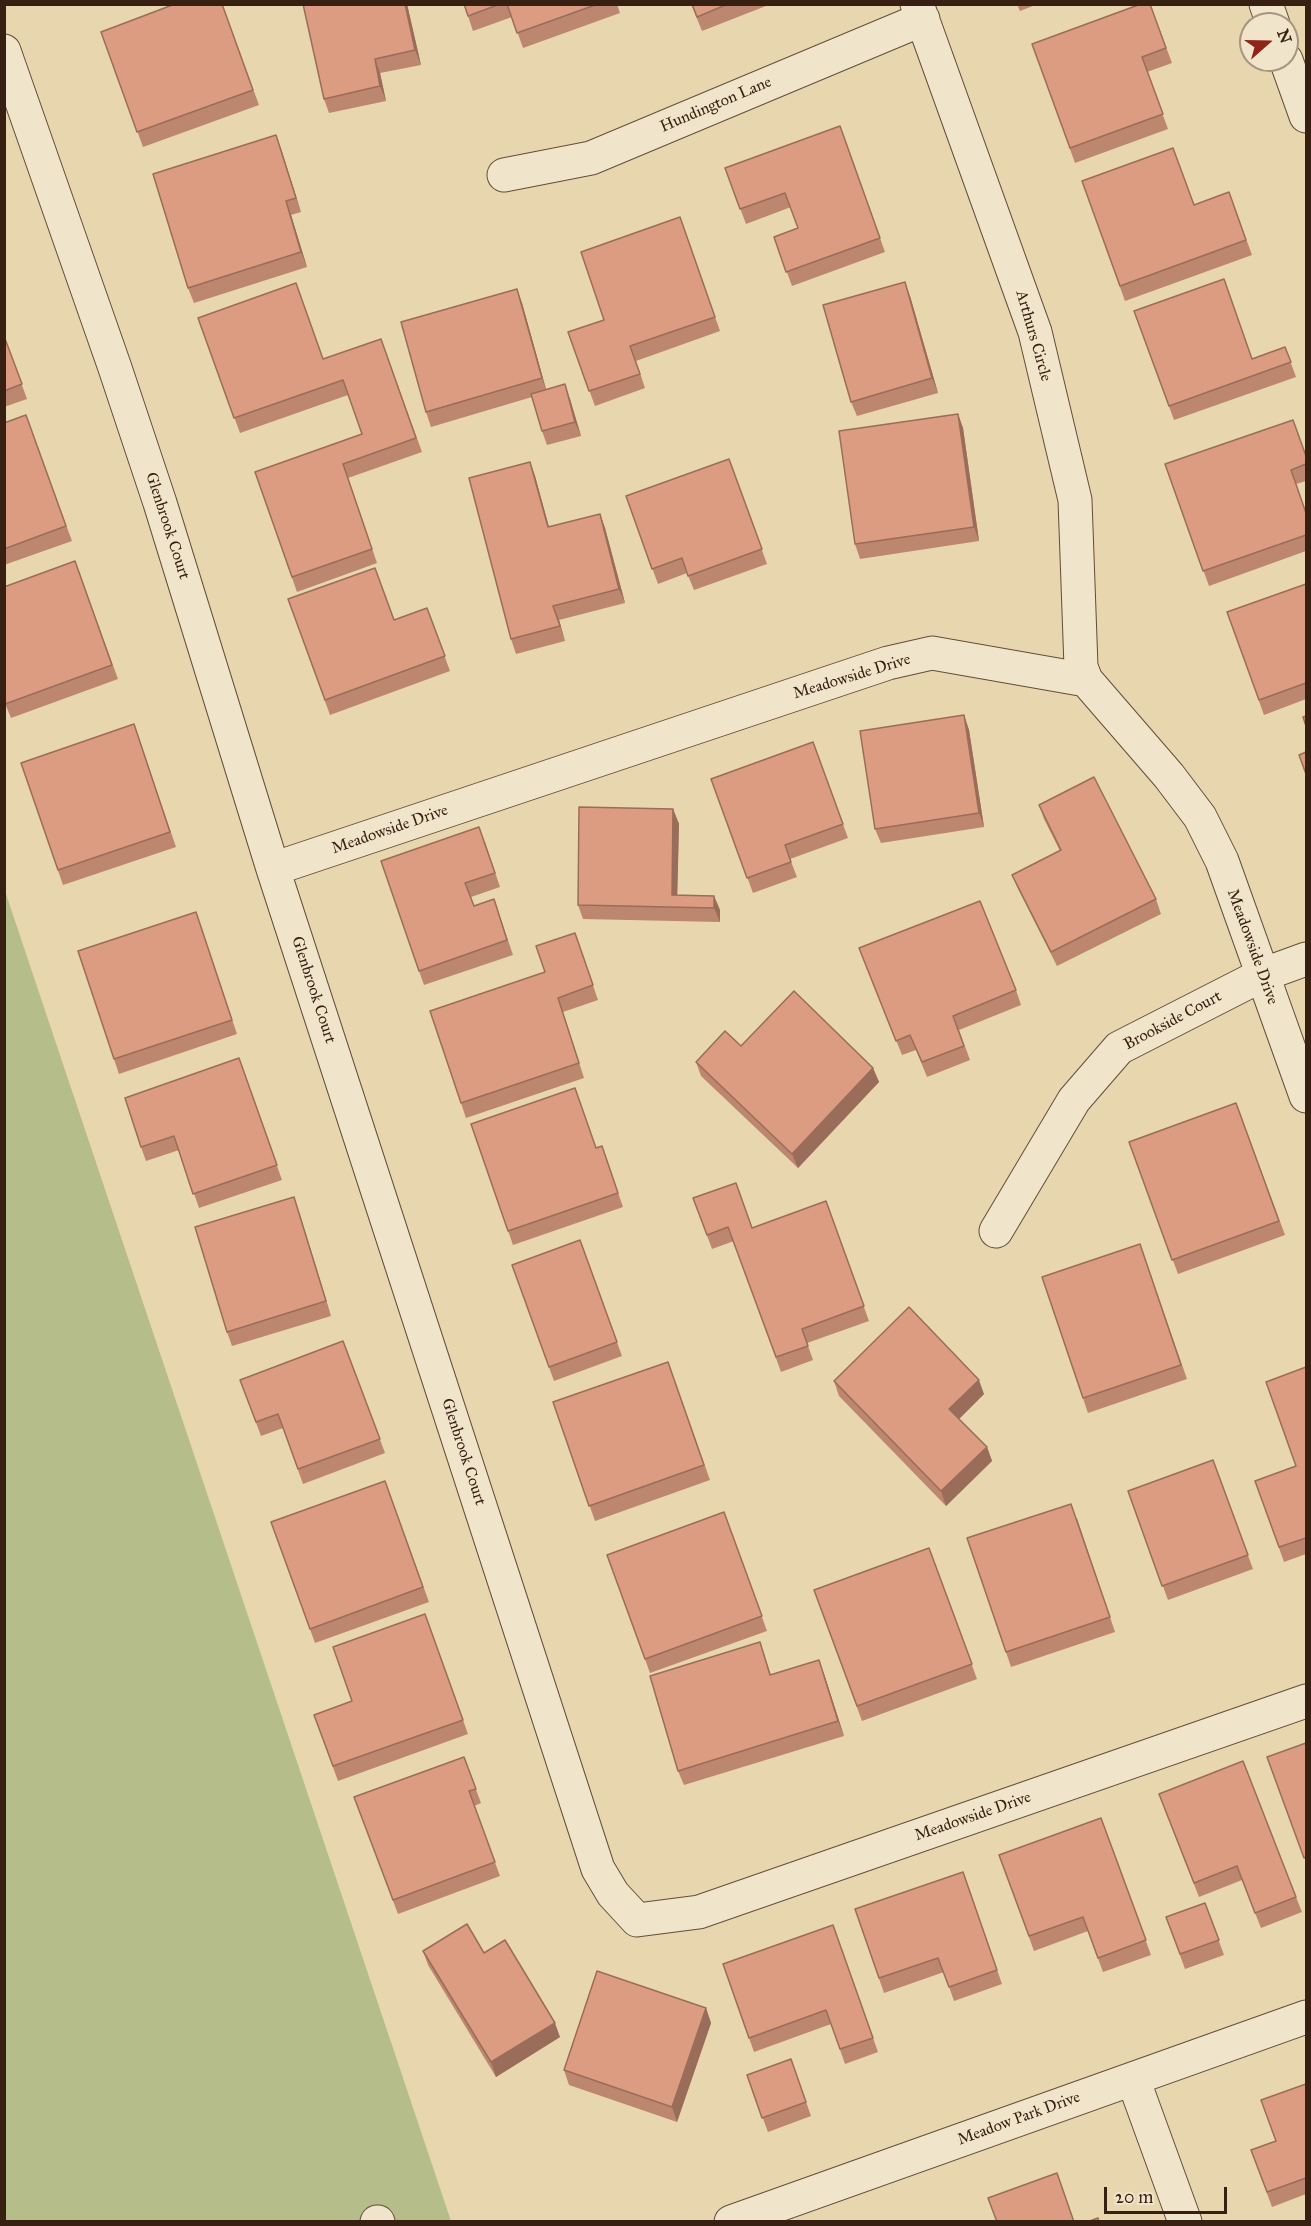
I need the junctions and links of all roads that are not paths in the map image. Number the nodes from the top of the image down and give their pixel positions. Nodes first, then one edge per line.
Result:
1 (920, 12) edge
2 (4, 51) edge
3 (1290, 72) edge
4 (1306, 116) edge
5 (504, 175) dead end
6 (1086, 680) junction
7 (273, 869) junction
8 (1306, 959) edge
9 (1262, 975) junction
10 (1306, 1096) edge
11 (996, 1231) dead end
12 (1306, 1701) edge
13 (637, 1920) joint
14 (1306, 2017) edge
15 (1133, 2079) junction
16 (731, 2222) edge
17 (1185, 2222) edge

1 - 5 street, Hundington Lane
1 - 6 street, Arthurs Circle
2 - 7 street, Glenbrook Court
3 - 4 street
6 - 7 street, Meadowside Drive
6 - 9 street, Meadowside Drive
7 - 13 street, Glenbrook Court
8 - 9 street, Brookside Court
9 - 10 street, Meadowside Drive
9 - 11 street, Brookside Court
12 - 13 street, Meadowside Drive
14 - 15 street, Meadow Park Drive
15 - 16 street, Meadow Park Drive
15 - 17 street

